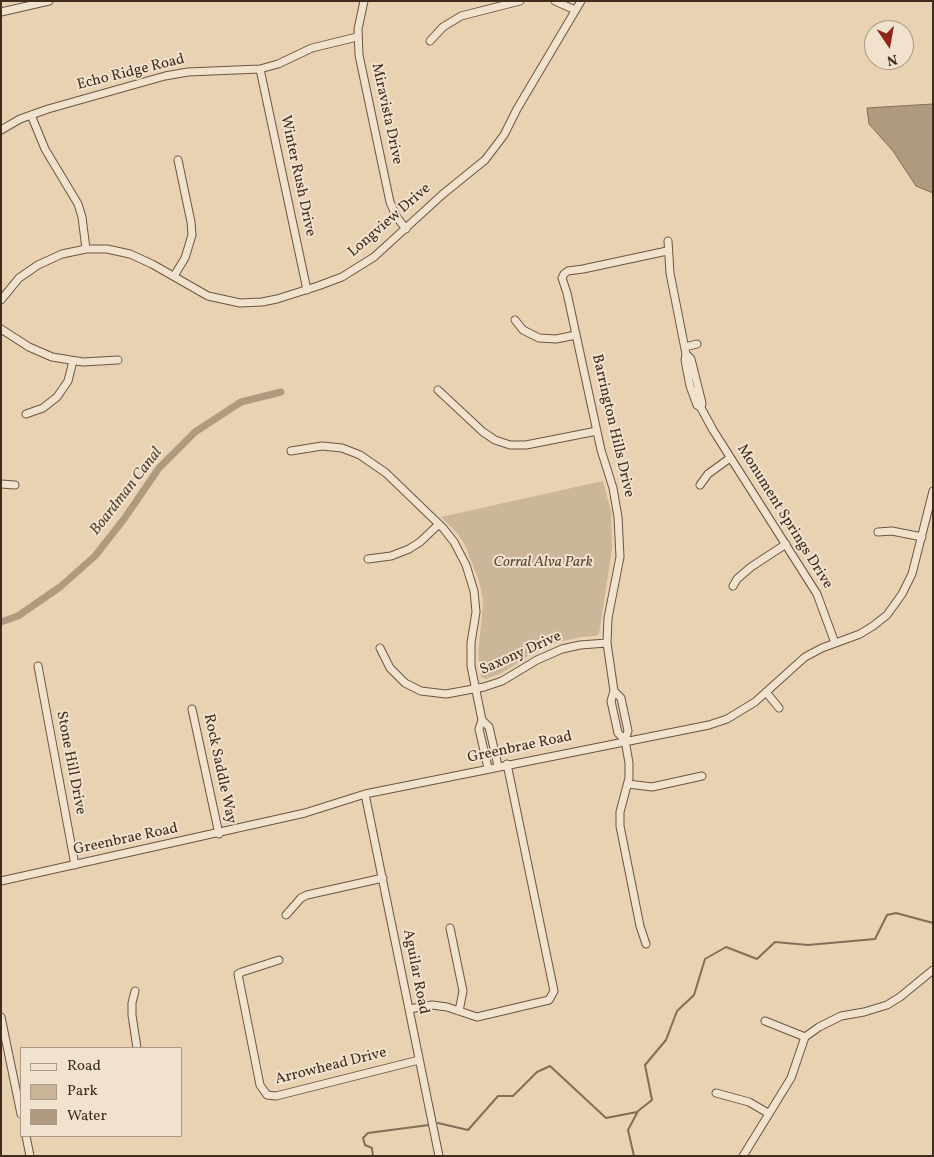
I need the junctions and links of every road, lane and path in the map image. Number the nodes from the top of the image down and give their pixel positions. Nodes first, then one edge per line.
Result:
1 (48, 1) edge
2 (364, 1) edge
3 (520, 1) edge
4 (555, 1) edge
5 (581, 1) edge
6 (575, 10) junction
7 (1, 12) edge
8 (357, 38) junction
9 (430, 41) dead end
10 (260, 68) junction
11 (31, 115) junction
12 (1, 130) edge
13 (178, 160) dead end
14 (406, 229) junction
15 (668, 241) dead end
16 (86, 249) junction
17 (667, 251) junction
18 (174, 276) junction
19 (307, 290) junction
20 (1, 300) edge
21 (515, 320) dead end
22 (1, 329) edge
23 (576, 335) junction
24 (697, 344) dead end
25 (686, 350) junction
26 (118, 360) dead end
27 (73, 361) junction
28 (438, 390) dead end
29 (26, 414) dead end
30 (596, 431) junction
31 (291, 451) dead end
32 (730, 458) junction
33 (1, 484) edge
34 (15, 485) dead end
35 (700, 485) dead end
36 (933, 491) edge
37 (439, 524) junction
38 (878, 532) dead end
39 (922, 537) junction
40 (786, 544) junction
41 (368, 559) dead end
42 (733, 586) dead end
43 (607, 643) junction
44 (835, 643) junction
45 (380, 648) dead end
46 (38, 666) dead end
47 (476, 688) junction
48 (766, 692) junction
49 (778, 708) dead end
50 (192, 709) dead end
51 (482, 720) junction
52 (625, 740) junction
53 (507, 764) junction
54 (498, 766) junction
55 (488, 768) junction
56 (702, 776) dead end
57 (628, 784) junction
58 (365, 794) junction
59 (219, 834) junction
60 (76, 865) junction
61 (383, 878) junction
62 (1, 881) edge
63 (286, 915) dead end
64 (450, 928) dead end
65 (646, 944) dead end
66 (279, 960) dead end
67 (933, 970) edge
68 (135, 991) dead end
69 (409, 1009) junction
70 (459, 1011) junction
71 (1, 1017) edge
72 (765, 1021) dead end
73 (805, 1038) junction
74 (138, 1047) edge
75 (419, 1060) junction
76 (18, 1082) edge
77 (716, 1094) dead end
78 (20, 1103) edge
79 (768, 1113) junction
80 (26, 1137) edge
81 (30, 1156) edge
82 (439, 1156) edge
83 (743, 1156) edge

1 - 7 street
2 - 8 street, Miravista Drive
3 - 9 street
4 - 6 street
5 - 6 street, Longview Drive
6 - 14 street, Longview Drive
8 - 10 street, Echo Ridge Road
8 - 14 street, Miravista Drive
10 - 11 street, Echo Ridge Road
10 - 19 street, Winter Rush Drive
11 - 12 street, Echo Ridge Road
11 - 16 street
13 - 18 street
14 - 19 street, Longview Drive
15 - 17 street, Monument Springs Drive
16 - 18 street, Longview Drive
16 - 20 street, Longview Drive
17 - 23 street, Barrington Hills Drive
17 - 25 street, Monument Springs Drive
18 - 19 street, Longview Drive
21 - 23 street
22 - 27 street
23 - 30 street, Barrington Hills Drive
24 - 25 street
25 - 32 street, Monument Springs Drive
26 - 27 street
27 - 29 street
28 - 30 street
30 - 43 street, Barrington Hills Drive
31 - 37 street
32 - 35 street
32 - 40 street, Monument Springs Drive
33 - 34 street
36 - 39 street, Greenbrae Road
37 - 41 street
37 - 47 street
38 - 39 street
39 - 44 street, Greenbrae Road
40 - 42 street
40 - 44 street, Monument Springs Drive
43 - 47 street, Saxony Drive
43 - 52 street, Barrington Hills Drive
44 - 48 street, Greenbrae Road
45 - 47 street, Saxony Drive
46 - 60 street, Stone Hill Drive
47 - 51 street
48 - 49 street
48 - 52 street, Greenbrae Road
50 - 59 street, Rock Saddle Way
51 - 54 street
51 - 55 street
52 - 53 street, Greenbrae Road
52 - 57 street, Barrington Hills Drive
53 - 54 street, Greenbrae Road
53 - 70 street
54 - 55 street, Greenbrae Road
55 - 58 street, Greenbrae Road
56 - 57 street
57 - 65 street, Barrington Hills Drive
58 - 59 street, Greenbrae Road
58 - 61 street, Aguilar Road
59 - 60 street, Greenbrae Road
60 - 62 street, Greenbrae Road
61 - 63 street
61 - 69 street, Aguilar Road
64 - 70 street
66 - 75 street, Arrowhead Drive
67 - 73 street
68 - 74 street
69 - 70 street
69 - 75 street, Aguilar Road
71 - 76 street
72 - 73 street
73 - 79 street
75 - 82 street, Aguilar Road
76 - 78 street
77 - 79 street
79 - 83 street
80 - 81 street

